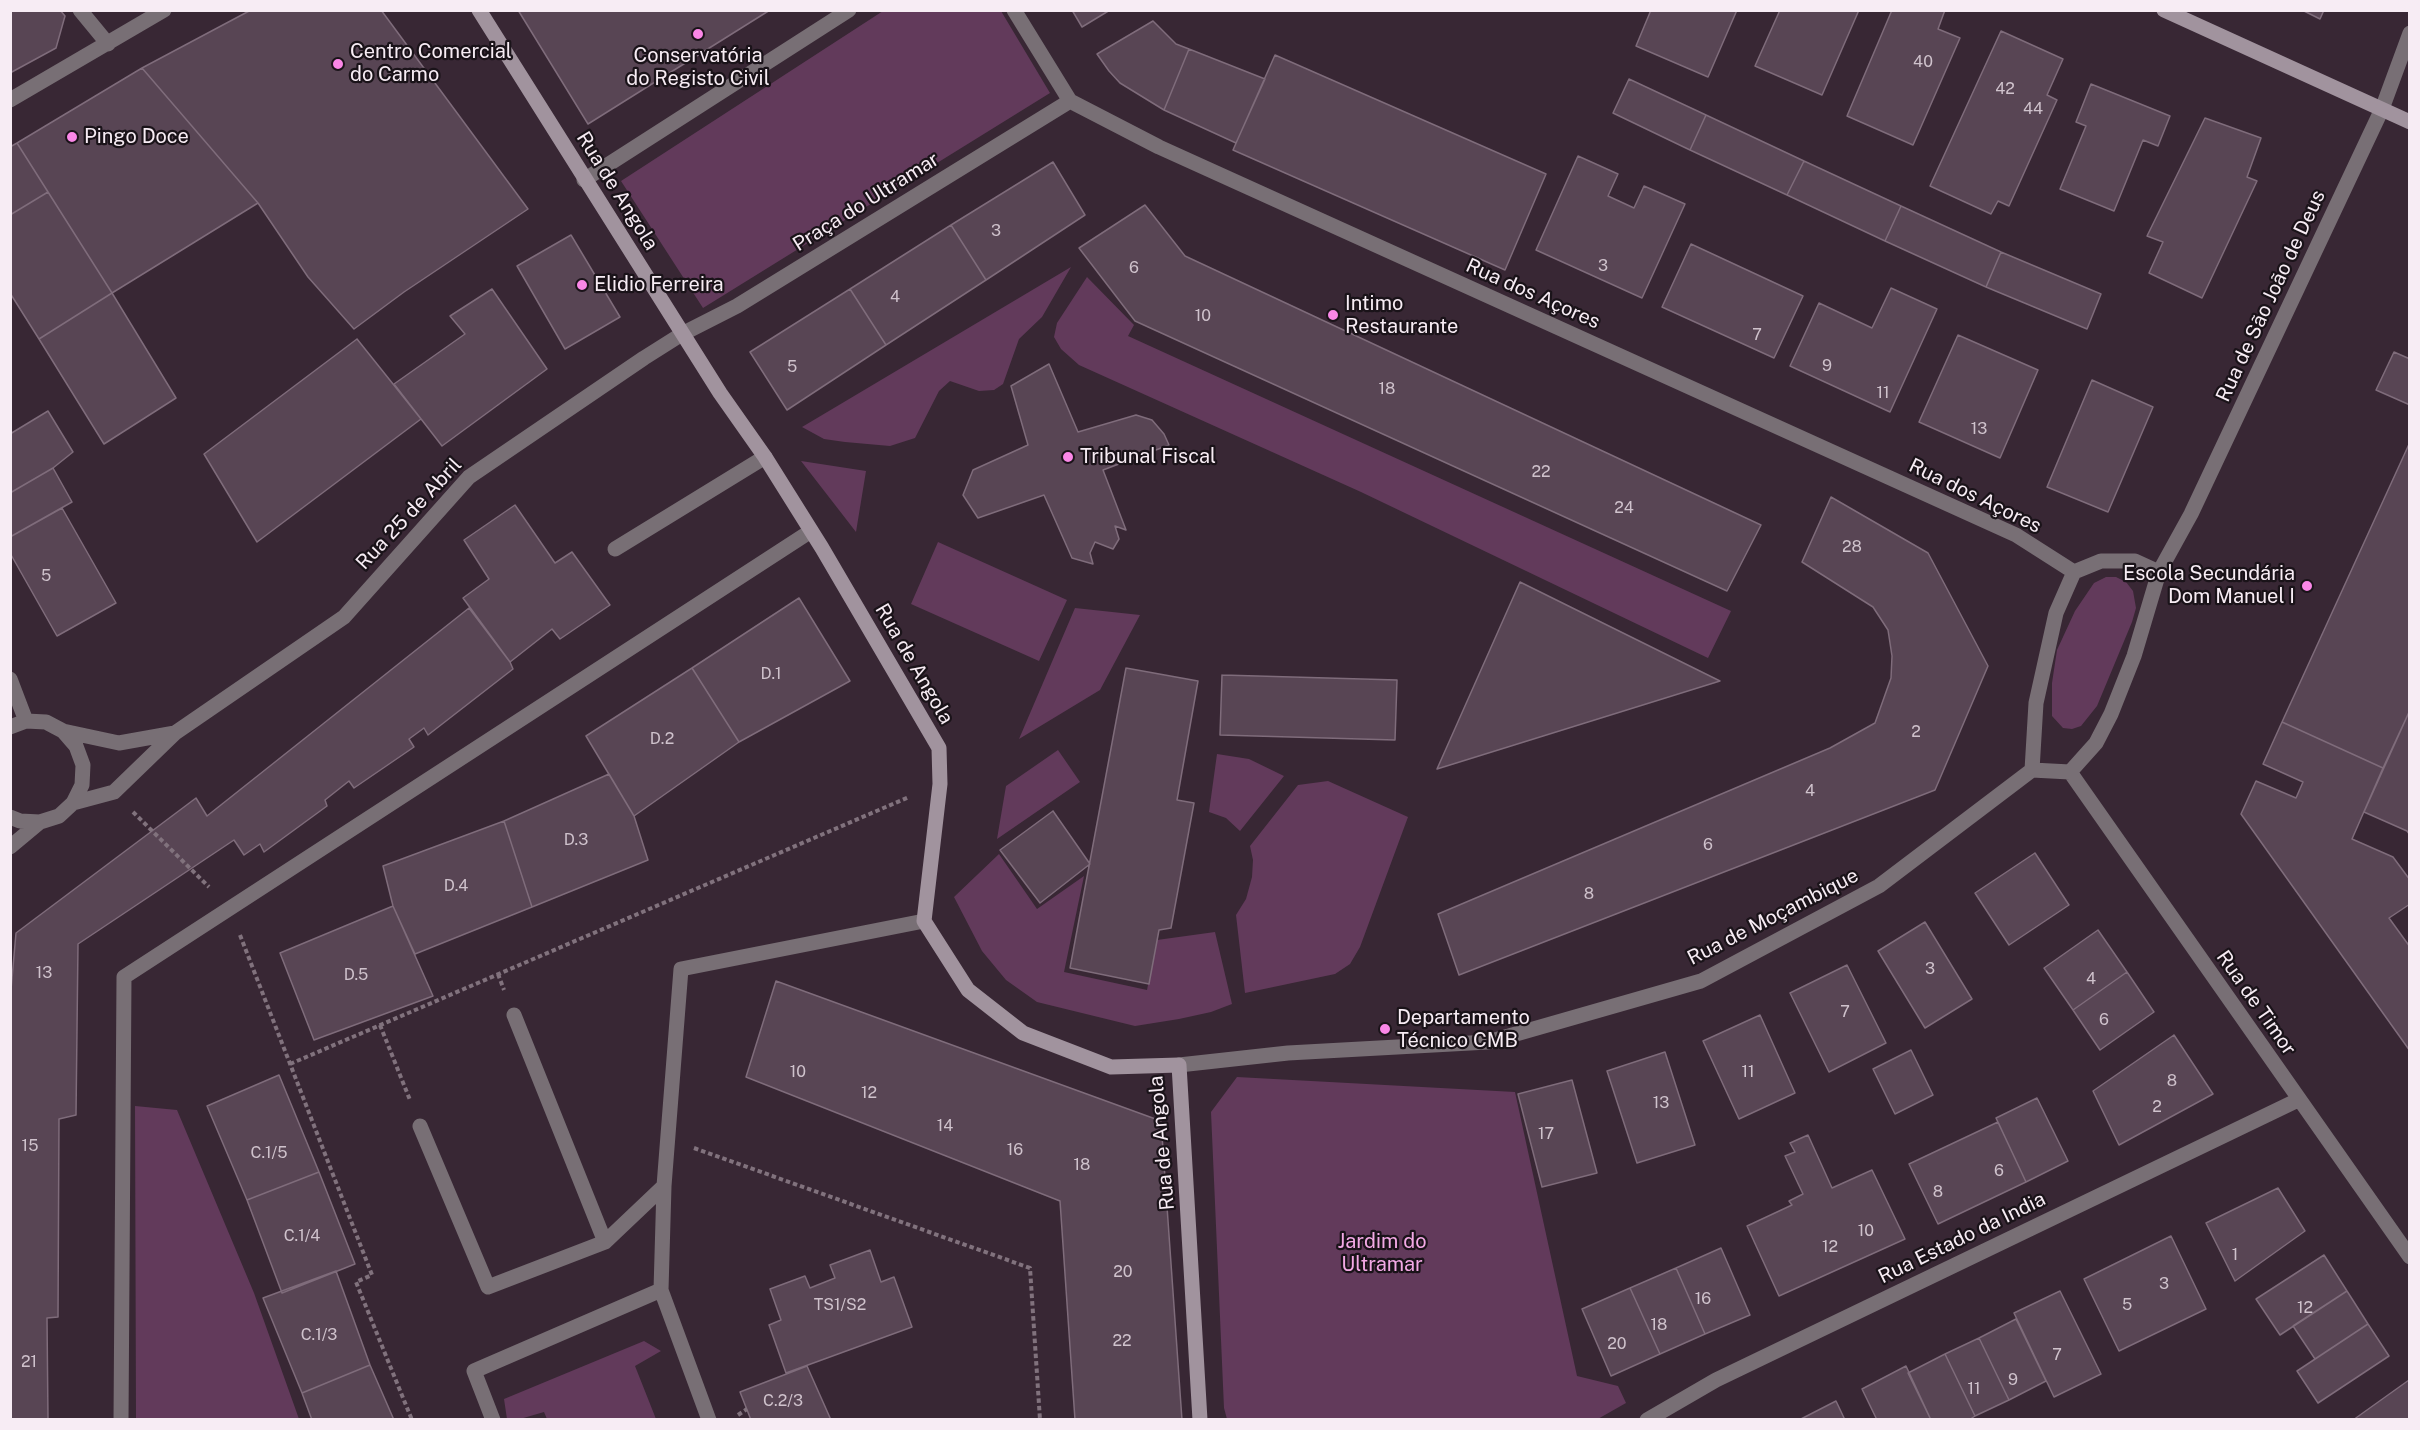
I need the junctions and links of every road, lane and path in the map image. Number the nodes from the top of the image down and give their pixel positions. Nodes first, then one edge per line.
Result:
1 (80, 10) edge
2 (164, 10) edge
3 (479, 10) edge
4 (849, 10) edge
5 (1014, 10) edge
6 (2164, 10) edge
7 (2409, 33) edge
8 (108, 44) junction
9 (10, 100) edge
10 (1070, 101) junction
11 (2382, 109) junction
12 (2409, 122) edge
13 (584, 180) junction
14 (682, 334) junction
15 (765, 457) junction
16 (811, 531) junction
17 (615, 549) dead end
18 (2074, 572) junction
19 (2159, 572) junction
20 (10, 679) edge
21 (26, 722) junction
22 (10, 727) edge
23 (63, 732) junction
24 (175, 733) junction
25 (2032, 770) junction
26 (2070, 772) junction
27 (940, 784) junction
28 (114, 792) junction
29 (74, 803) junction
30 (10, 817) edge
31 (40, 822) junction
32 (10, 847) edge
33 (229, 908) junction
34 (924, 921) junction
35 (514, 1015) dead end
36 (380, 1025) junction
37 (290, 1064) junction
38 (1179, 1065) junction
39 (2298, 1100) junction
40 (420, 1126) joint
41 (668, 1139) junction
42 (664, 1186) junction
43 (605, 1242) junction
44 (2409, 1257) edge
45 (661, 1290) junction
46 (121, 1419) edge
47 (412, 1419) edge
48 (493, 1419) edge
49 (709, 1419) edge
50 (1040, 1419) edge
51 (1200, 1419) edge
52 (1647, 1419) edge

1 - 8 street
2 - 8 street
3 - 13 street, Rua de Angola
4 - 13 street
5 - 10 street
6 - 11 street
7 - 11 street, Rua de São João de Deus
8 - 9 street
10 - 14 street, Praça do Ultramar
10 - 18 street, Rua dos Açores
11 - 12 street
11 - 19 street, Rua de São João de Deus
13 - 14 street, Rua de Angola
14 - 15 street, Rua de Angola
14 - 24 street, Rua 25 de Abril
15 - 16 street, Rua de Angola
15 - 17 street
16 - 27 street, Rua de Angola
16 - 33 street
18 - 19 street
18 - 25 street
19 - 26 street, Rua de São João de Deus
20 - 21 street
21 - 22 street
21 - 23 street, Rua 25 de Abril
23 - 24 street, Rua 25 de Abril
23 - 29 street
24 - 28 street, Rua 25 de Abril
25 - 26 street
25 - 38 street, Rua de Moçambique
26 - 39 street, Rua de Timor
27 - 34 street, Rua de Angola
27 - 36 path
28 - 29 street, Rua 25 de Abril
28 - 33 path
29 - 31 street, Rua 25 de Abril
30 - 31 street
31 - 32 street
33 - 37 path
33 - 46 street
34 - 38 street, Rua de Angola
34 - 41 street
35 - 43 street
36 - 37 path
36 - 40 path
37 - 47 path
38 - 51 street, Rua de Angola
39 - 44 street, Rua de Timor
39 - 52 street, Rua Estado da India
40 - 43 street
41 - 42 street
41 - 50 path
42 - 43 street
42 - 45 street
45 - 48 street
45 - 49 street

